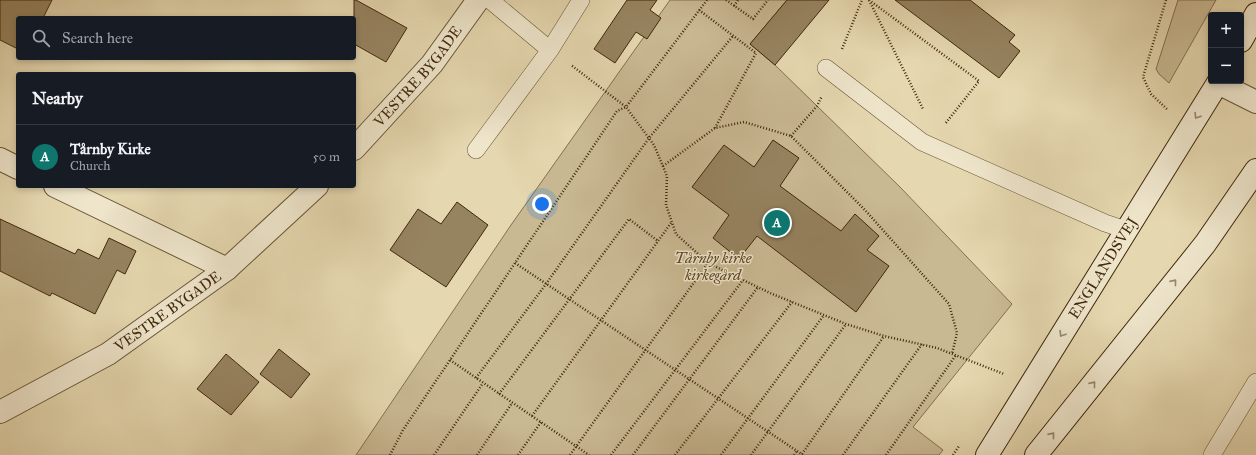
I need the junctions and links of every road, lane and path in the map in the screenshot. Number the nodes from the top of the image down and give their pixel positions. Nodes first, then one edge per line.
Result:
1 (478, 0) edge
2 (490, 0) edge
3 (581, 0) edge
4 (707, 0) edge
5 (726, 0) edge
6 (738, 0) edge
7 (768, 0) edge
8 (1166, 0) edge
9 (734, 6) junction
10 (699, 10) junction
11 (1256, 14) edge
12 (733, 36) junction
13 (1244, 36) edge
14 (550, 50) junction
15 (826, 68) dead end
16 (1218, 84) edge
17 (1223, 84) edge
18 (1256, 102) edge
19 (626, 107) junction
20 (1170, 111) dead end
21 (715, 128) junction
22 (649, 138) junction
23 (939, 144) junction
24 (356, 148) edge
25 (476, 150) dead end
26 (0, 159) edge
27 (663, 166) junction
28 (16, 167) edge
29 (1256, 170) edge
30 (59, 188) edge
31 (315, 188) edge
32 (671, 222) junction
33 (1126, 230) junction
34 (658, 240) junction
35 (515, 263) junction
36 (708, 263) junction
37 (227, 269) junction
38 (743, 280) junction
39 (546, 284) junction
40 (758, 288) junction
41 (569, 300) junction
42 (792, 302) junction
43 (824, 315) junction
44 (601, 320) junction
45 (846, 324) junction
46 (884, 336) junction
47 (922, 344) junction
48 (646, 350) junction
49 (952, 354) junction
50 (956, 355) junction
51 (450, 360) junction
52 (676, 370) junction
53 (476, 378) junction
54 (690, 380) junction
55 (1256, 382) edge
56 (483, 383) junction
57 (1029, 387) junction
58 (499, 394) junction
59 (719, 399) junction
60 (512, 403) junction
61 (0, 412) edge
62 (532, 416) junction
63 (748, 418) junction
64 (541, 422) junction
65 (767, 431) junction
66 (577, 446) junction
67 (797, 451) junction
68 (390, 455) edge
69 (434, 455) edge
70 (477, 455) edge
71 (518, 455) edge
72 (570, 455) edge
73 (589, 455) edge
74 (611, 455) edge
75 (633, 455) edge
76 (675, 455) edge
77 (721, 455) edge
78 (751, 455) edge
79 (794, 455) edge
80 (802, 455) edge
81 (844, 455) edge
82 (886, 455) edge
83 (987, 455) edge
84 (1036, 455) edge
85 (1212, 455) edge

1 - 24 street, VESTRE BYGADE
2 - 14 lane
3 - 14 lane
4 - 10 path
5 - 9 path
6 - 9 path
7 - 9 path
8 - 20 path
10 - 12 path
10 - 19 path
11 - 13 street
12 - 21 path
12 - 22 path
14 - 19 path
14 - 25 lane
15 - 23 lane
16 -> 33 street, ENGLANDSVEJ
17 - 18 street
19 - 22 path
19 - 35 path
21 - 27 path
21 - 49 path
22 - 27 path
22 - 39 path
23 - 23 path
23 - 33 lane
26 - 28 street
27 - 32 path
84 -> 29 street
30 - 37 street
31 - 37 street, VESTRE BYGADE
32 - 34 path
32 - 36 path
33 -> 57 street, ENGLANDSVEJ
34 - 41 path
34 - 44 path
35 - 39 path
35 - 51 path
36 - 38 path
36 - 48 path
37 - 61 street, VESTRE BYGADE
38 - 40 path
38 - 52 path
39 - 41 path
39 - 53 path
40 - 42 path
40 - 54 path
41 - 44 path
41 - 58 path
42 - 43 path
42 - 59 path
43 - 45 path
43 - 63 path
44 - 48 path
44 - 62 path
45 - 46 path
45 - 65 path
46 - 47 path
46 - 80 path
47 - 49 path
47 - 81 path
48 - 52 path
48 - 66 path
49 - 50 path
50 - 57 path
50 - 82 path
51 - 53 path
51 - 68 path
52 - 54 path
52 - 74 path
53 - 56 path
54 - 59 path
54 - 75 path
55 - 85 lane
56 - 58 path
56 - 69 path
57 - 83 street, ENGLANDSVEJ
58 - 60 path
59 - 63 path
59 - 76 path
60 - 62 path
60 - 70 path
62 - 64 path
63 - 65 path
63 - 77 path
64 - 66 path
64 - 71 path
65 - 67 path
65 - 78 path
66 - 72 path
66 - 73 path
67 - 79 path
67 - 80 path

